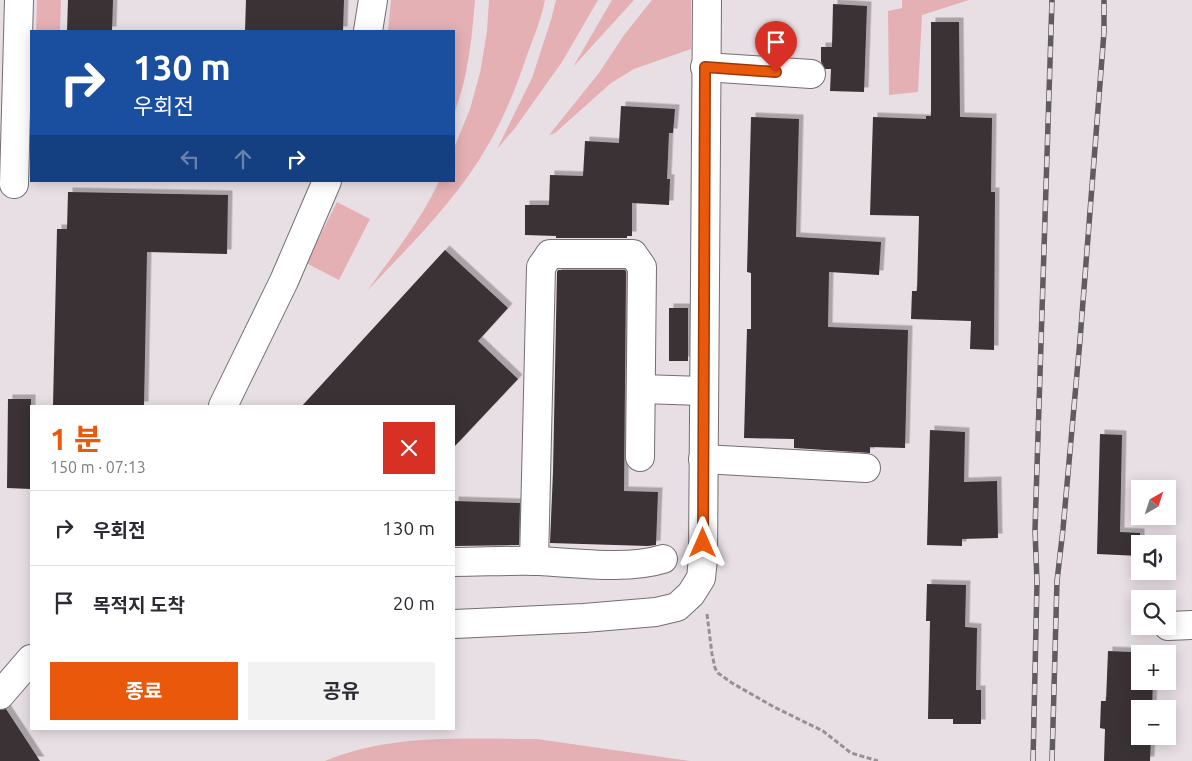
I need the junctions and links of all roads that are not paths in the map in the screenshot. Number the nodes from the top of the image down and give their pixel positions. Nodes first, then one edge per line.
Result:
1 (19, 0) edge
2 (373, 0) edge
3 (707, 0) edge
4 (368, 30) edge
5 (705, 67) junction
6 (811, 74) dead end
7 (15, 181) edge
8 (327, 182) edge
9 (641, 389) junction
10 (703, 392) junction
11 (223, 405) edge
12 (640, 457) dead end
13 (703, 459) junction
14 (866, 468) dead end
15 (663, 559) dead end
16 (534, 561) junction
17 (455, 562) edge
18 (455, 624) edge
19 (1192, 625) edge
20 (1176, 626) edge
21 (30, 660) edge
22 (0, 695) edge

1 - 7 lane
2 - 4 lane
3 - 5 lane
5 - 6 lane
5 - 10 lane
8 - 11 lane
9 - 10 lane
9 - 12 lane
9 - 16 lane
10 - 13 lane
13 - 14 lane
13 - 18 lane
15 - 16 lane
16 - 17 lane
19 - 20 lane
21 - 22 lane

